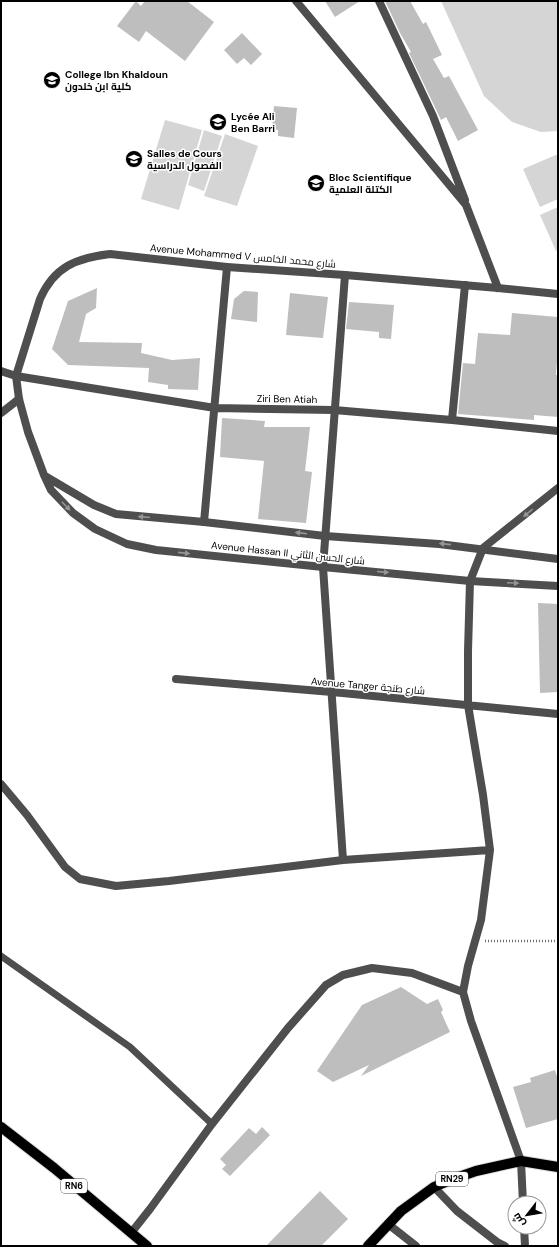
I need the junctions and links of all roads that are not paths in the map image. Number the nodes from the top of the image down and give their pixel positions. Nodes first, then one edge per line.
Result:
1 (296, 1) edge
2 (380, 1) edge
3 (466, 205) junction
4 (227, 267) junction
5 (345, 275) junction
6 (465, 285) junction
7 (498, 288) junction
8 (558, 294) edge
9 (1, 371) edge
10 (16, 376) junction
11 (18, 399) junction
12 (215, 408) junction
13 (334, 410) junction
14 (1, 413) edge
15 (452, 420) junction
16 (558, 431) edge
17 (44, 475) junction
18 (558, 488) edge
19 (204, 522) junction
20 (325, 536) junction
21 (483, 548) junction
22 (558, 558) edge
23 (323, 567) junction
24 (470, 581) junction
25 (558, 586) edge
26 (176, 679) dead end
27 (332, 692) junction
28 (468, 705) junction
29 (558, 714) edge
30 (1, 784) edge
31 (490, 850) junction
32 (343, 860) junction
33 (1, 956) edge
34 (463, 992) junction
35 (212, 1124) junction
36 (1, 1127) edge
37 (521, 1161) junction
38 (558, 1167) edge
39 (434, 1188) junction
40 (523, 1195) edge
41 (388, 1224) junction
42 (131, 1233) junction
43 (524, 1235) edge
44 (147, 1246) edge
45 (368, 1246) edge
46 (416, 1246) edge
47 (505, 1246) edge
48 (525, 1246) edge

1 - 3 street
2 - 3 street
3 - 7 street
4 - 5 street, Avenue Mohammed V شارع محمد الخامس
4 - 10 street, Avenue Mohammed V شارع محمد الخامس
4 - 12 street
5 - 6 street, Avenue Mohammed V شارع محمد الخامس
5 - 13 street
6 - 7 street, Avenue Mohammed V شارع محمد الخامس
6 - 15 street
7 - 8 street, Avenue Mohammed V شارع محمد الخامس
9 - 10 street
10 - 11 street, Avenue Hassan II شارع الحسن الثاني
10 - 12 street, Ziri Ben Atiah
11 - 14 street
11 - 17 street, Avenue Hassan II شارع الحسن الثاني
12 - 13 street, Ziri Ben Atiah
12 - 19 street
13 - 15 street, Ziri Ben Atiah
13 - 20 street
15 - 16 street, Ziri Ben Atiah
19 -> 17 street, Avenue Hassan II شارع الحسن الثاني
17 -> 23 street, Avenue Hassan II شارع الحسن الثاني
18 -> 21 street
20 -> 19 street, Avenue Hassan II شارع الحسن الثاني
21 -> 20 street, Avenue Hassan II شارع الحسن الثاني
20 - 23 street
21 - 22 street, Avenue Hassan II شارع الحسن الثاني
21 - 24 street
23 -> 24 street, Avenue Hassan II شارع الحسن الثاني
23 - 27 street
24 -> 25 street, Avenue Hassan II شارع الحسن الثاني
24 - 28 street
26 - 27 street, Avenue Tanger شارع طنجة
27 - 28 street, Avenue Tanger شارع طنجة
27 - 32 street
28 - 29 street, Avenue Tanger شارع طنجة
28 - 31 street
30 - 32 street
31 - 32 street
31 - 34 street
33 - 35 lane
34 - 35 street
34 - 37 street
35 - 42 street
36 - 42 main road, RN6
37 - 38 main road, RN29
37 - 39 main road, RN29
37 - 40 street
39 - 41 main road, RN29
39 - 47 street
41 - 45 main road, RN29
41 - 46 street
42 - 44 main road, RN6
43 - 48 street

